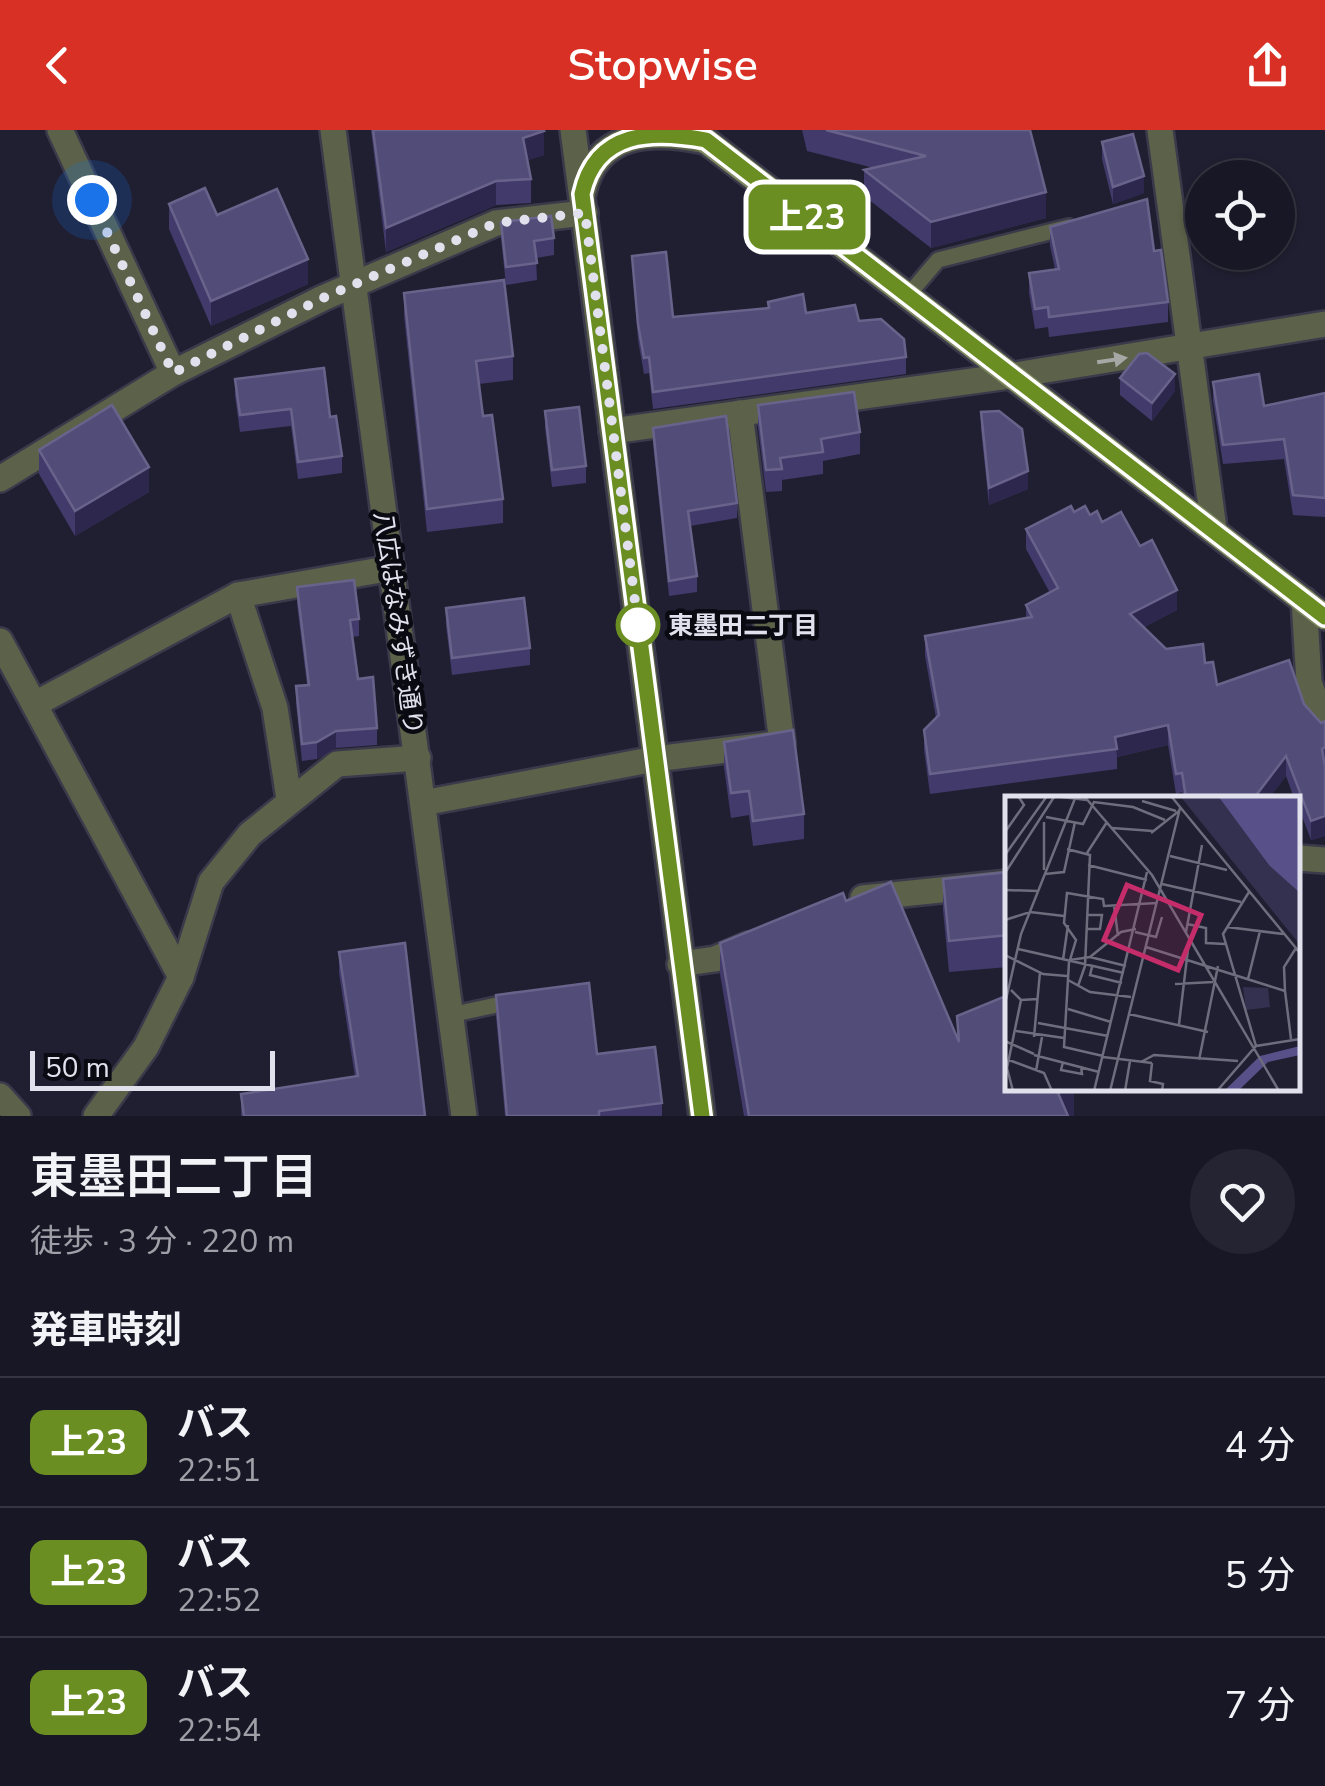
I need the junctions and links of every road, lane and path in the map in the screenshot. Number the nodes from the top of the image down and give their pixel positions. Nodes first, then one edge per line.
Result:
1 (60, 130) edge
2 (333, 130) edge
3 (573, 130) edge
4 (1160, 130) edge
5 (699, 135) edge
6 (584, 203) junction
7 (1092, 220) edge
8 (354, 284) junction
9 (909, 294) junction
10 (1325, 324) edge
11 (1188, 348) junction
12 (173, 373) junction
13 (1016, 375) junction
14 (740, 413) junction
15 (612, 432) junction
16 (0, 478) edge
17 (1214, 529) junction
18 (392, 568) junction
19 (238, 596) junction
20 (1304, 600) junction
21 (1325, 616) edge
22 (0, 641) edge
23 (37, 703) junction
24 (1325, 727) edge
25 (418, 758) junction
26 (656, 759) junction
27 (289, 799) junction
28 (423, 802) junction
29 (1300, 858) edge
30 (1325, 860) edge
31 (1005, 883) edge
32 (844, 906) edge
33 (770, 936) edge
34 (680, 964) junction
35 (180, 977) junction
36 (532, 997) edge
37 (450, 1015) junction
38 (0, 1096) edge
39 (18, 1116) edge
40 (96, 1116) edge
41 (464, 1116) edge
42 (702, 1116) edge

1 - 12 street
2 - 8 street, 八広はなみずき通り
3 - 6 street
4 - 11 street
5 - 6 street
5 - 9 main road
6 - 8 street
6 - 15 street
7 - 9 lane
8 - 12 street
8 - 18 street, 八広はなみずき通り
9 - 13 main road
10 - 11 street
13 -> 11 street
11 - 17 street
12 - 16 street
13 - 14 street
13 - 17 main road
14 - 15 street
14 - 26 street
15 - 26 street
17 - 20 main road
18 - 19 street
18 - 25 street, 八広はなみずき通り
19 - 23 street
19 - 27 street
20 - 21 main road
20 - 24 street
22 - 23 street
23 - 35 street
25 - 27 street
25 - 28 street, 八広はなみずき通り
26 - 28 street
26 - 34 street
27 - 35 street
28 - 37 street, 八広はなみずき通り
29 - 30 street
31 - 32 street
33 - 34 street
34 - 42 street
35 - 40 street
36 - 37 lane
37 - 41 street, 八広はなみずき通り
38 - 39 street

